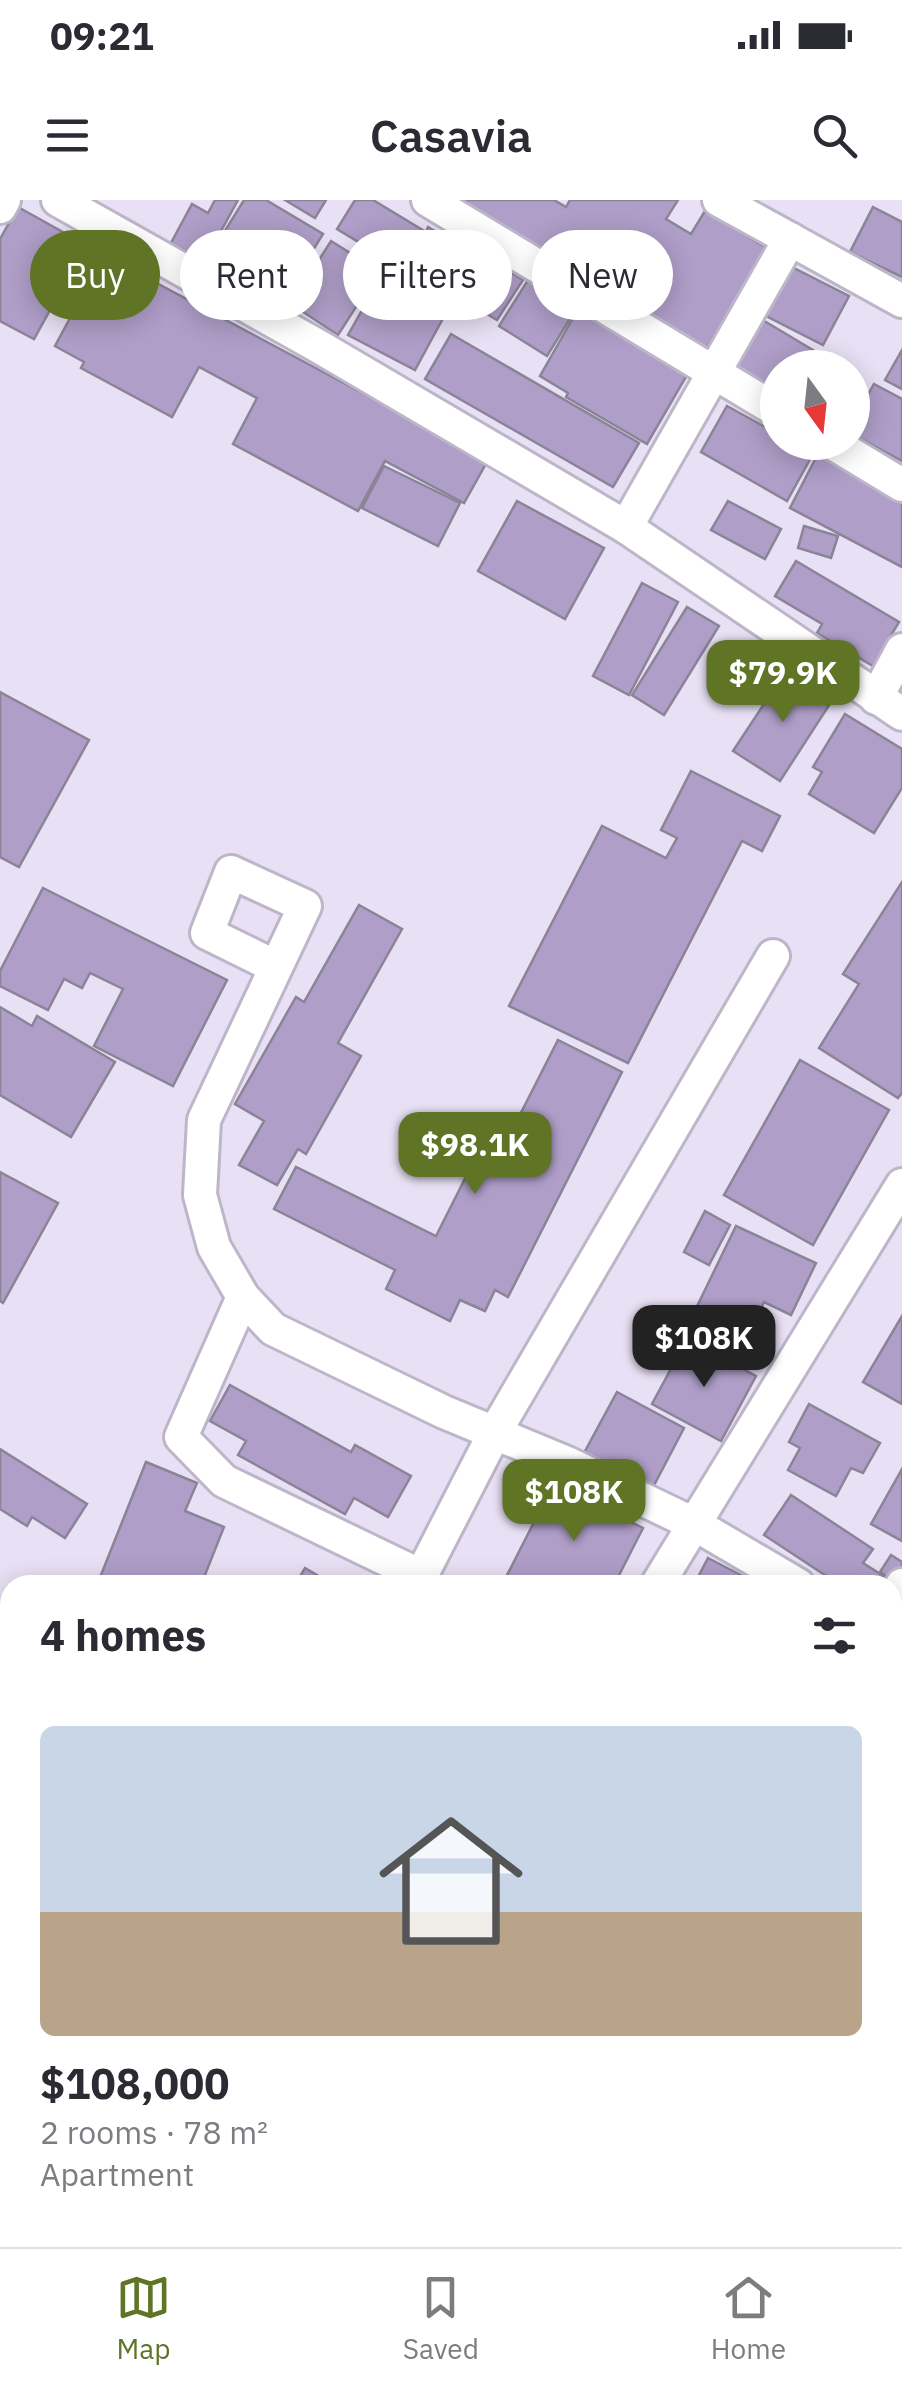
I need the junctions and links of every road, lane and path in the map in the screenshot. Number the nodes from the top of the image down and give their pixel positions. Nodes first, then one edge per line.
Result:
1 (4, 200) edge
2 (58, 200) edge
3 (428, 200) edge
4 (719, 200) edge
5 (0, 208) edge
6 (790, 239) junction
7 (902, 301) edge
8 (713, 372) junction
9 (760, 399) edge
10 (861, 460) edge
11 (902, 485) edge
12 (626, 527) junction
13 (902, 650) edge
14 (889, 706) edge
15 (773, 956) dead end
16 (276, 966) dead end
17 (902, 1184) edge
18 (243, 1297) junction
19 (495, 1432) junction
20 (696, 1525) junction
21 (414, 1575) edge
22 (426, 1575) edge
23 (664, 1575) edge
24 (781, 1575) edge

1 - 5 street
2 - 12 street
3 - 8 street
4 - 6 street
6 - 7 street
6 - 8 street
8 - 9 street
8 - 12 street
10 - 11 street
12 - 14 street
13 - 14 street
15 - 19 street
16 - 18 street
17 - 20 street
18 - 19 street
18 - 21 street
19 - 20 street
19 - 22 street
20 - 23 street
20 - 24 street

